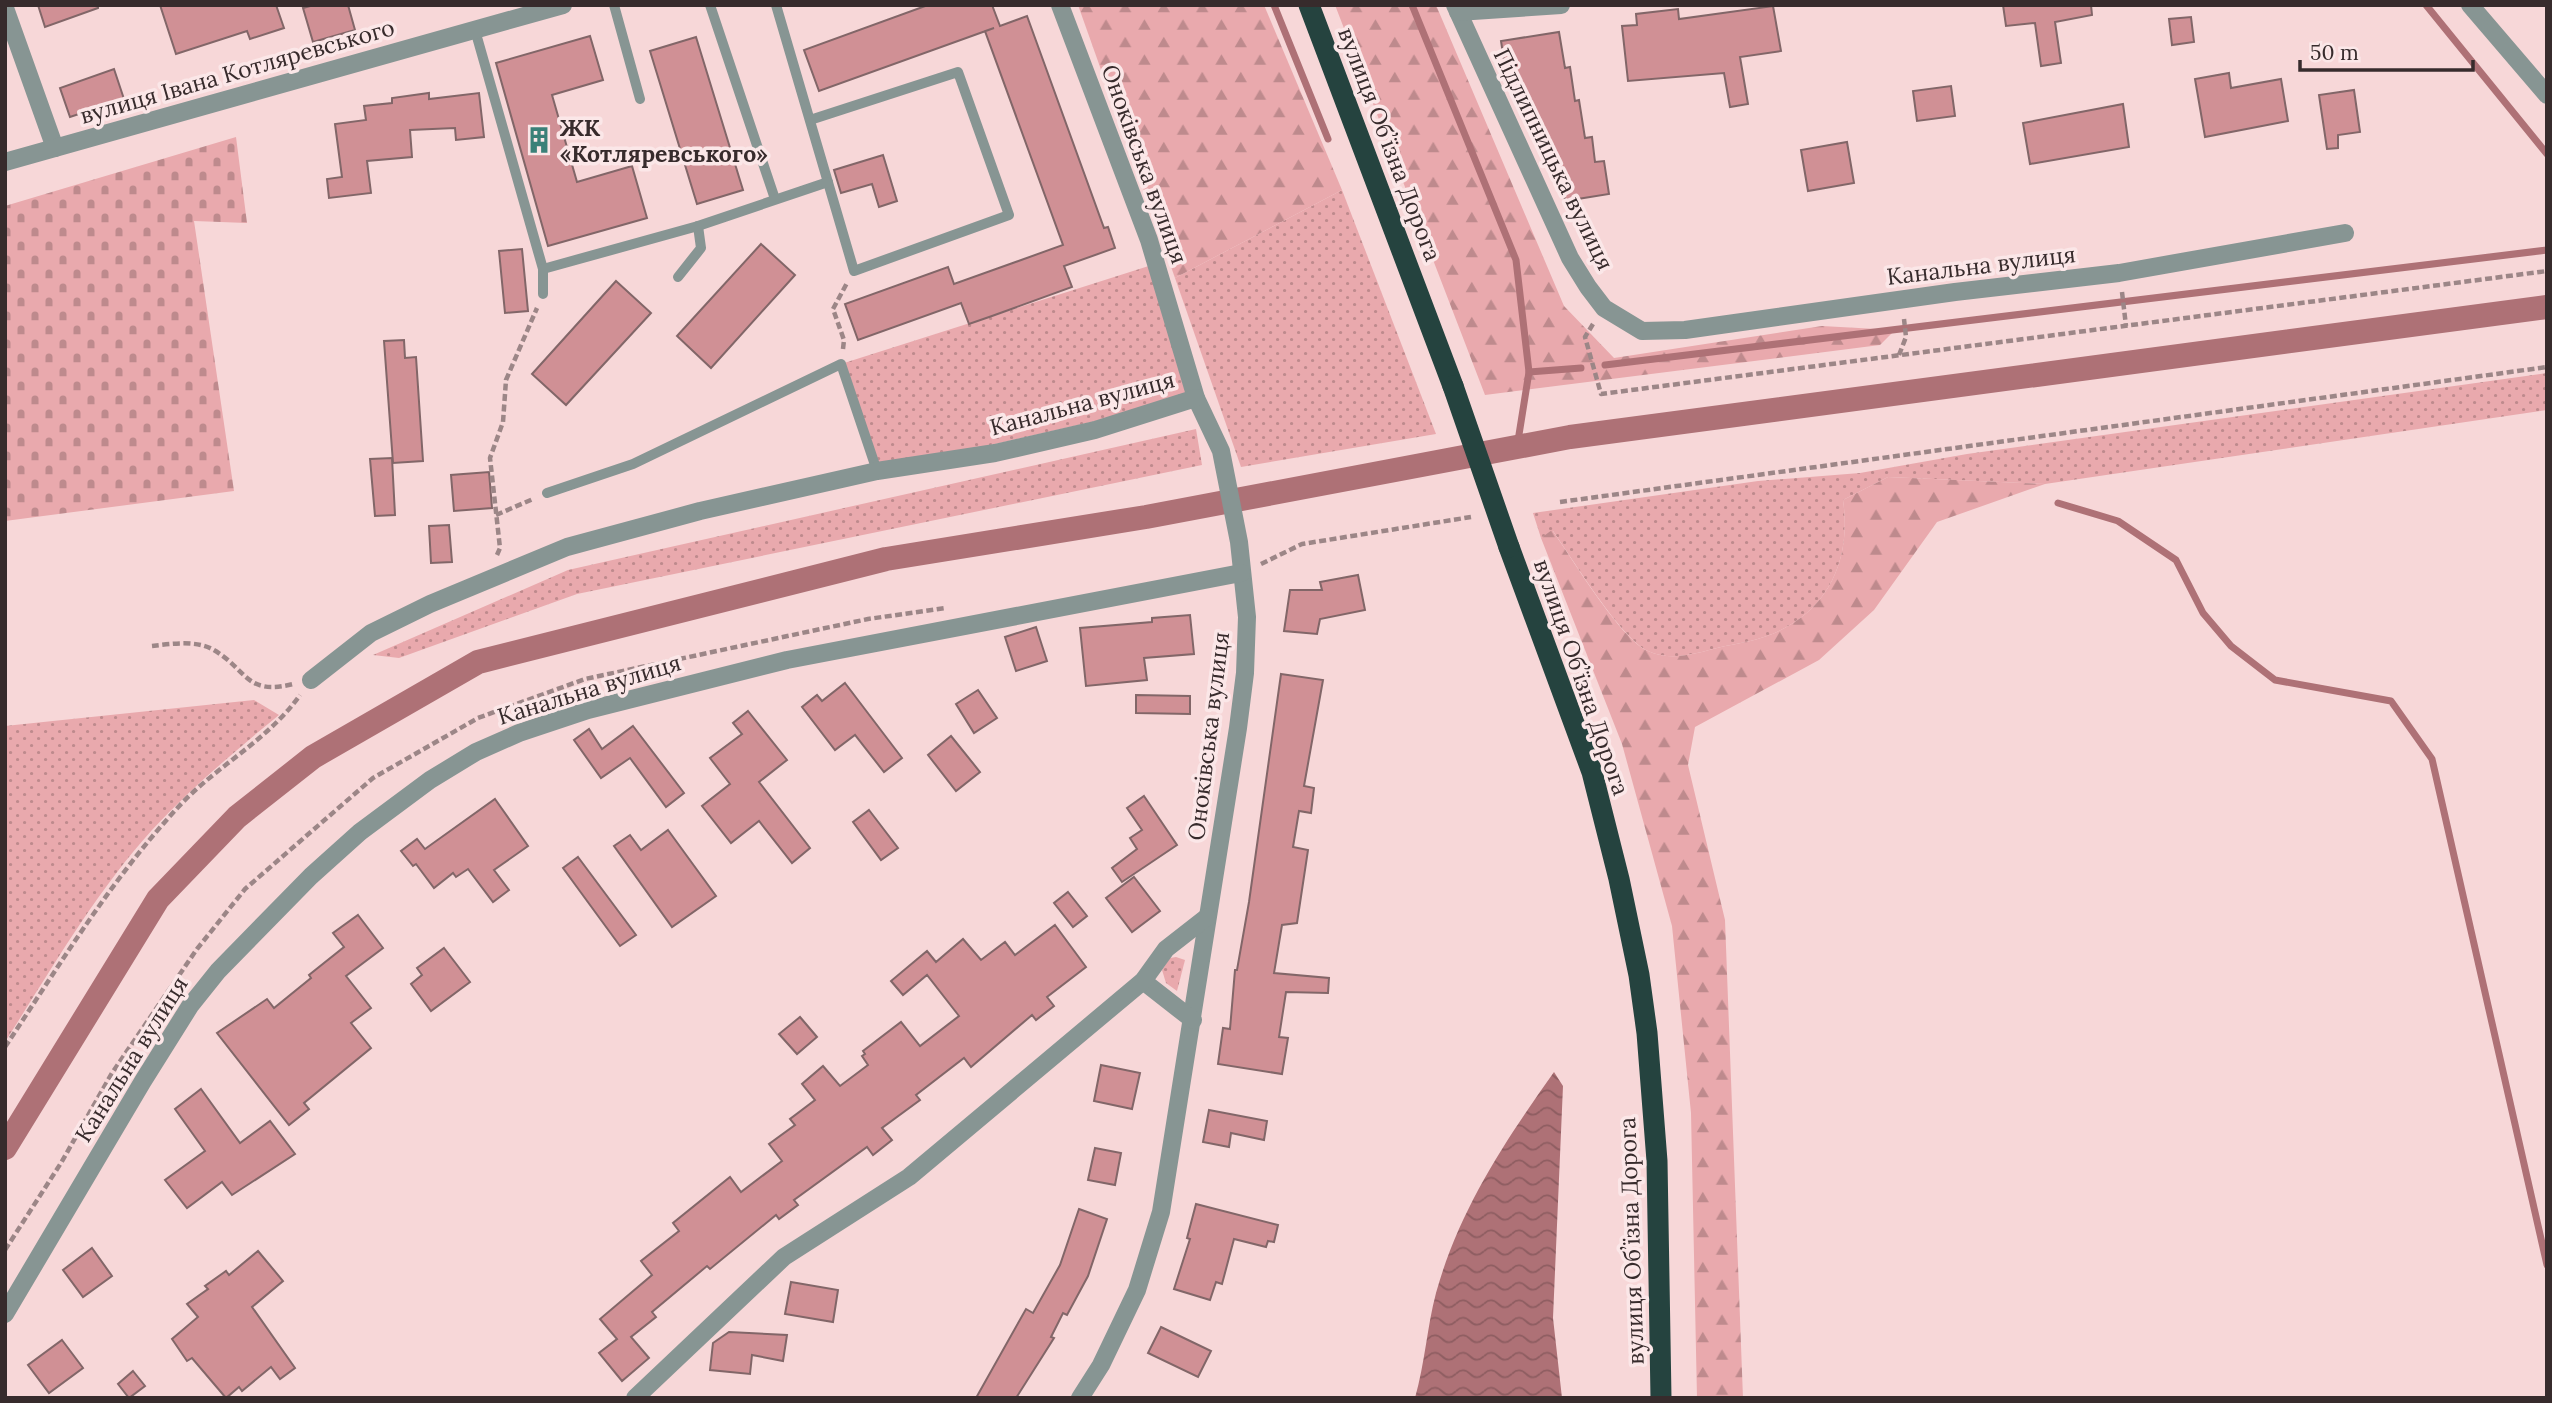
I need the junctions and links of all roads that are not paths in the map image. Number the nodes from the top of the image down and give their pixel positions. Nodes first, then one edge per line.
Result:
1 (563, 5) edge
2 (614, 5) edge
3 (710, 5) edge
4 (776, 5) edge
5 (1060, 5) edge
6 (1310, 5) edge
7 (1560, 5) edge
8 (2470, 5) edge
9 (5, 8) edge
10 (1456, 8) edge
11 (475, 30) junction
12 (2547, 95) edge
13 (640, 99) dead end
14 (810, 120) junction
15 (55, 148) junction
16 (5, 162) edge
17 (828, 181) junction
18 (775, 199) junction
19 (698, 226) junction
20 (2345, 233) dead end
21 (543, 269) junction
22 (678, 277) dead end
23 (543, 294) road end
24 (1624, 322) joint
25 (1196, 398) junction
26 (877, 471) junction
27 (547, 493) road end
28 (1241, 573) junction
29 (311, 680) road end
30 (1207, 917) junction
31 (1143, 981) junction
32 (1193, 1020) junction
33 (5, 1314) edge
34 (635, 1398) edge
35 (1080, 1398) edge
36 (1661, 1398) edge

1 - 11 street, вулиця Івана Котляревського
2 - 13 lane
3 - 18 lane
4 - 14 lane
5 - 25 street, Оноківська вулиця
6 - 36 highway, вулиця Обʼїзна Дорога, bridge
7 - 10 street
8 - 12 street
9 - 15 street
10 - 24 street, Підлипницька вулиця
11 - 15 street, вулиця Івана Котляревського
11 - 21 lane
14 - 17 lane
14 - 17 lane
15 - 16 street, вулиця Івана Котляревського
17 - 18 lane
18 - 19 lane
19 - 21 lane
19 - 22 lane
20 - 24 street, Канальна вулиця
21 - 23 lane
25 - 26 street, Канальна вулиця
25 - 28 street, Оноківська вулиця
26 - 27 lane
26 - 29 street, Канальна вулиця
28 - 30 street, Оноківська вулиця
28 - 33 street, Канальна вулиця
30 - 31 street
30 - 32 street, Оноківська вулиця
31 - 32 street
31 - 34 street
32 - 35 street, Оноківська вулиця

